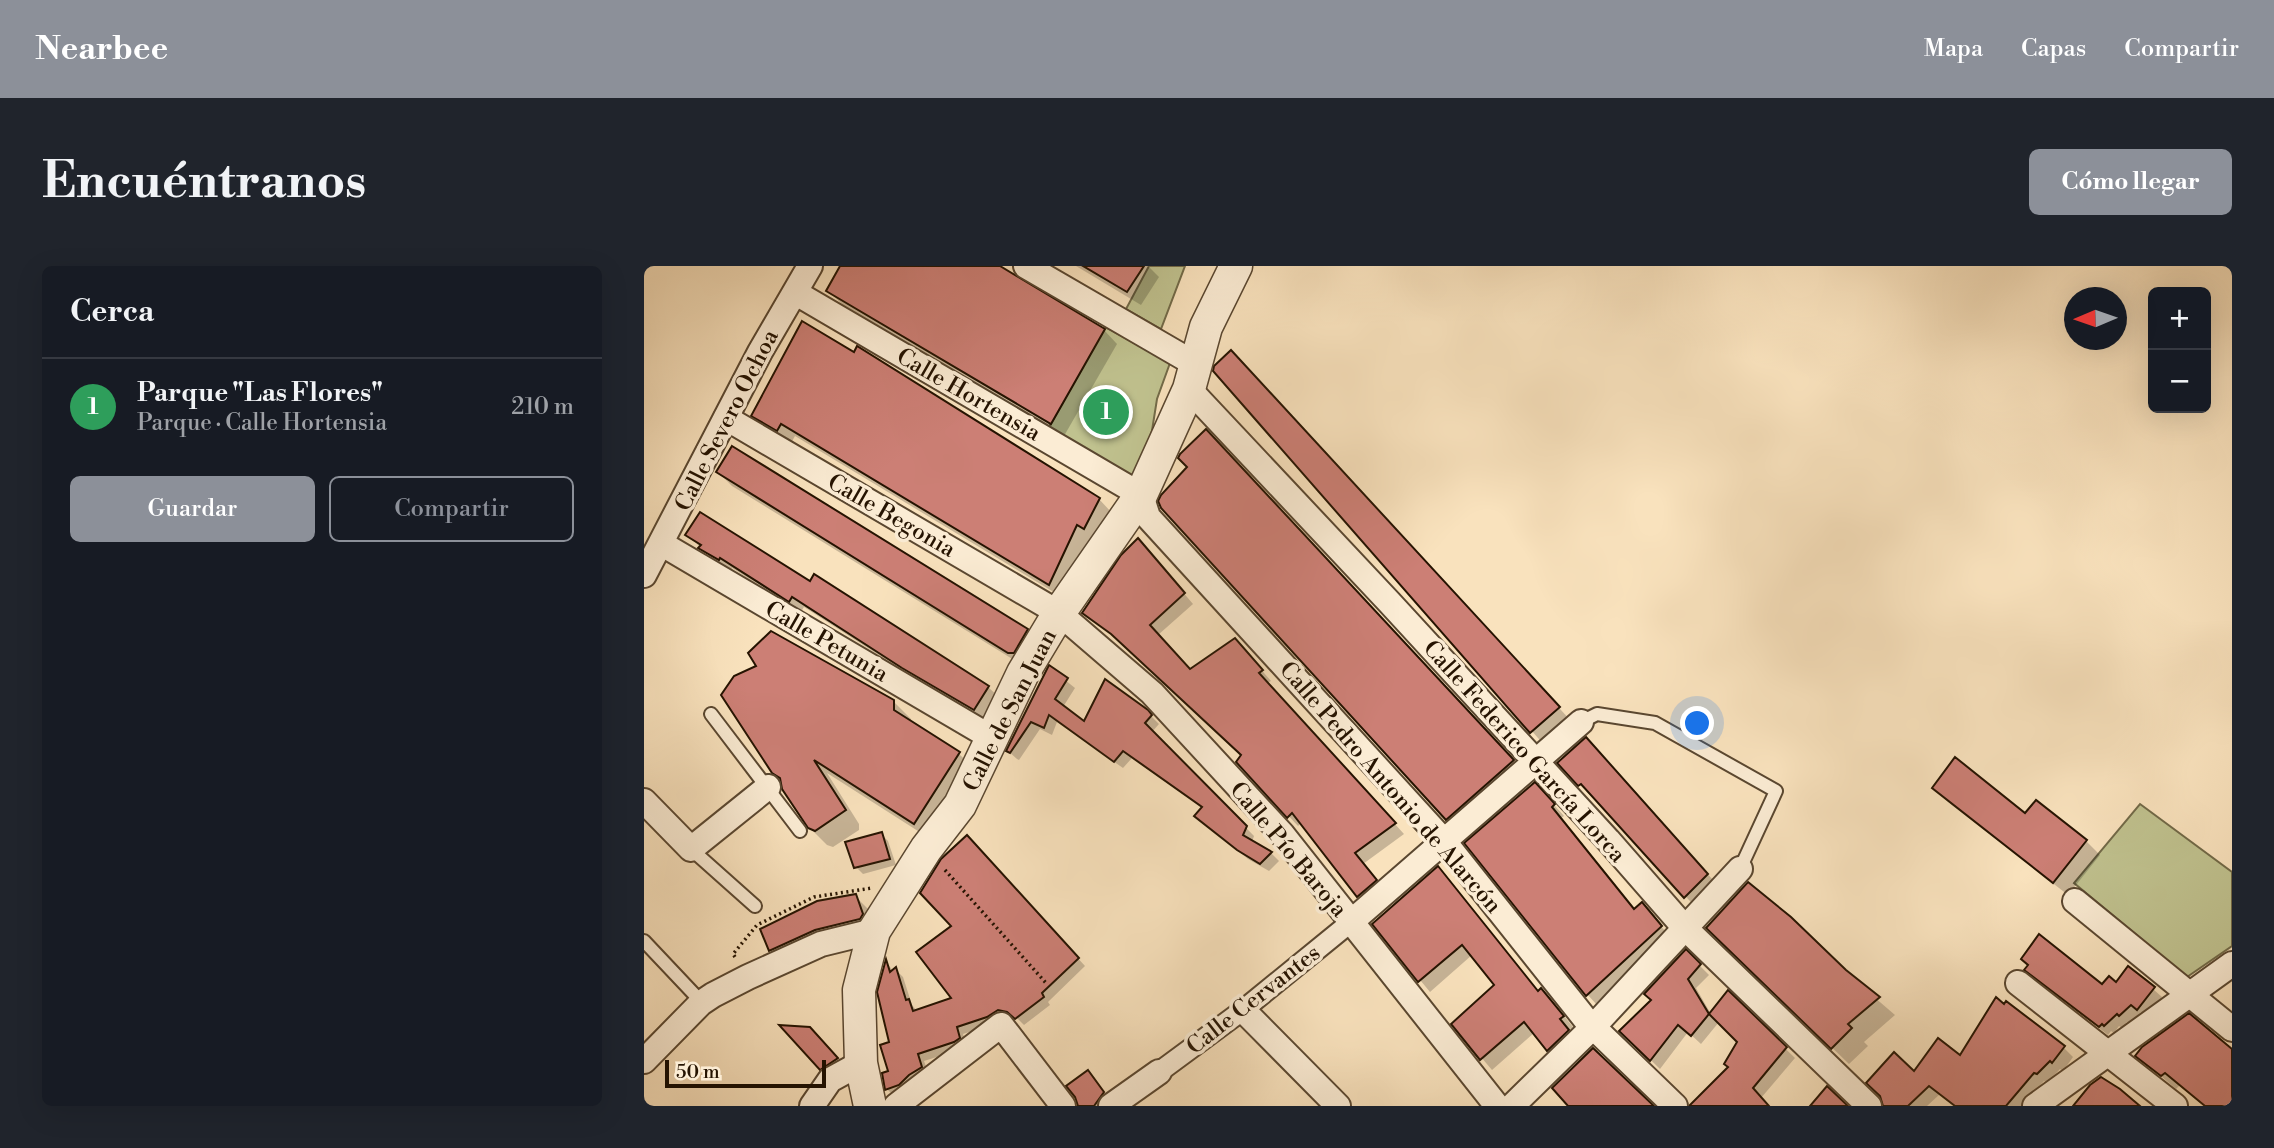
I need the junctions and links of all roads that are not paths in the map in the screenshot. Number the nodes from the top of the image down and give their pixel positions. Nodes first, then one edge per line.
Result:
1 (810, 266) edge
2 (1026, 266) edge
3 (1231, 276) edge
4 (796, 293) junction
5 (1192, 377) junction
6 (726, 418) junction
7 (1141, 495) junction
8 (662, 544) junction
9 (644, 575) edge
10 (1059, 613) junction
11 (711, 714) dead end
12 (1581, 722) joint
13 (992, 738) junction
14 (1535, 762) junction
15 (768, 787) junction
16 (644, 801) edge
17 (800, 831) dead end
18 (1443, 840) junction
19 (691, 849) junction
20 (1741, 869) joint
21 (2075, 901) dead end
22 (755, 906) dead end
23 (1351, 922) junction
24 (1684, 928) junction
25 (874, 931) junction
26 (644, 941) edge
27 (2232, 964) edge
28 (2018, 984) dead end
29 (694, 994) dead end
30 (2189, 995) junction
31 (1244, 1010) junction
32 (1594, 1026) junction
33 (2232, 1029) edge
34 (647, 1052) edge
35 (2108, 1053) junction
36 (861, 1063) junction
37 (1159, 1072) joint
38 (812, 1106) edge
39 (870, 1106) edge
40 (897, 1106) edge
41 (1063, 1106) edge
42 (1111, 1106) edge
43 (1338, 1106) edge
44 (1497, 1106) edge
45 (1512, 1106) edge
46 (1675, 1106) edge
47 (1869, 1106) edge
48 (2035, 1106) edge
49 (2175, 1106) edge

1 - 4 street, Calle Severo Ochoa
2 - 5 street, Calle Federico García Lorca
3 - 5 street, Calle de San Juan
4 - 6 street, Calle Severo Ochoa
4 - 7 street, Calle Hortensia
5 - 7 street, Calle de San Juan
5 - 14 street, Calle Federico García Lorca
6 - 8 street, Calle Severo Ochoa
6 - 10 street, Calle Begonia
7 - 10 street, Calle de San Juan
7 - 18 street, Calle Pedro Antonio de Alarcón
8 - 9 street, Calle Severo Ochoa
8 - 13 street, Calle Petunia
10 - 13 street, Calle de San Juan
10 - 23 street, Calle Pío Baroja
11 - 15 lane
12 - 14 street, Calle Cervantes
12 - 20 lane
13 - 25 street, Calle de San Juan
14 - 18 street, Calle Cervantes
14 - 24 street, Calle Federico García Lorca
15 - 17 lane
15 - 19 street
16 - 19 street
18 - 23 street, Calle Cervantes
18 - 32 street, Calle Pedro Antonio de Alarcón
19 - 22 lane
20 - 24 street
21 - 30 street
23 - 31 street, Calle Cervantes
23 - 44 street, Calle Pío Baroja
24 - 32 street
24 - 47 street, Calle Federico García Lorca
25 - 34 street
25 - 36 street, Calle de San Juan
26 - 29 lane
27 - 30 street
28 - 35 street
30 - 33 street
30 - 35 street
31 - 37 street, Calle Cervantes
31 - 43 street
32 - 45 street
32 - 46 street, Calle Pedro Antonio de Alarcón
35 - 48 street
35 - 49 street
36 - 38 street
36 - 39 street, Calle de San Juan
37 - 42 street, Calle Cervantes
40 - 41 street

